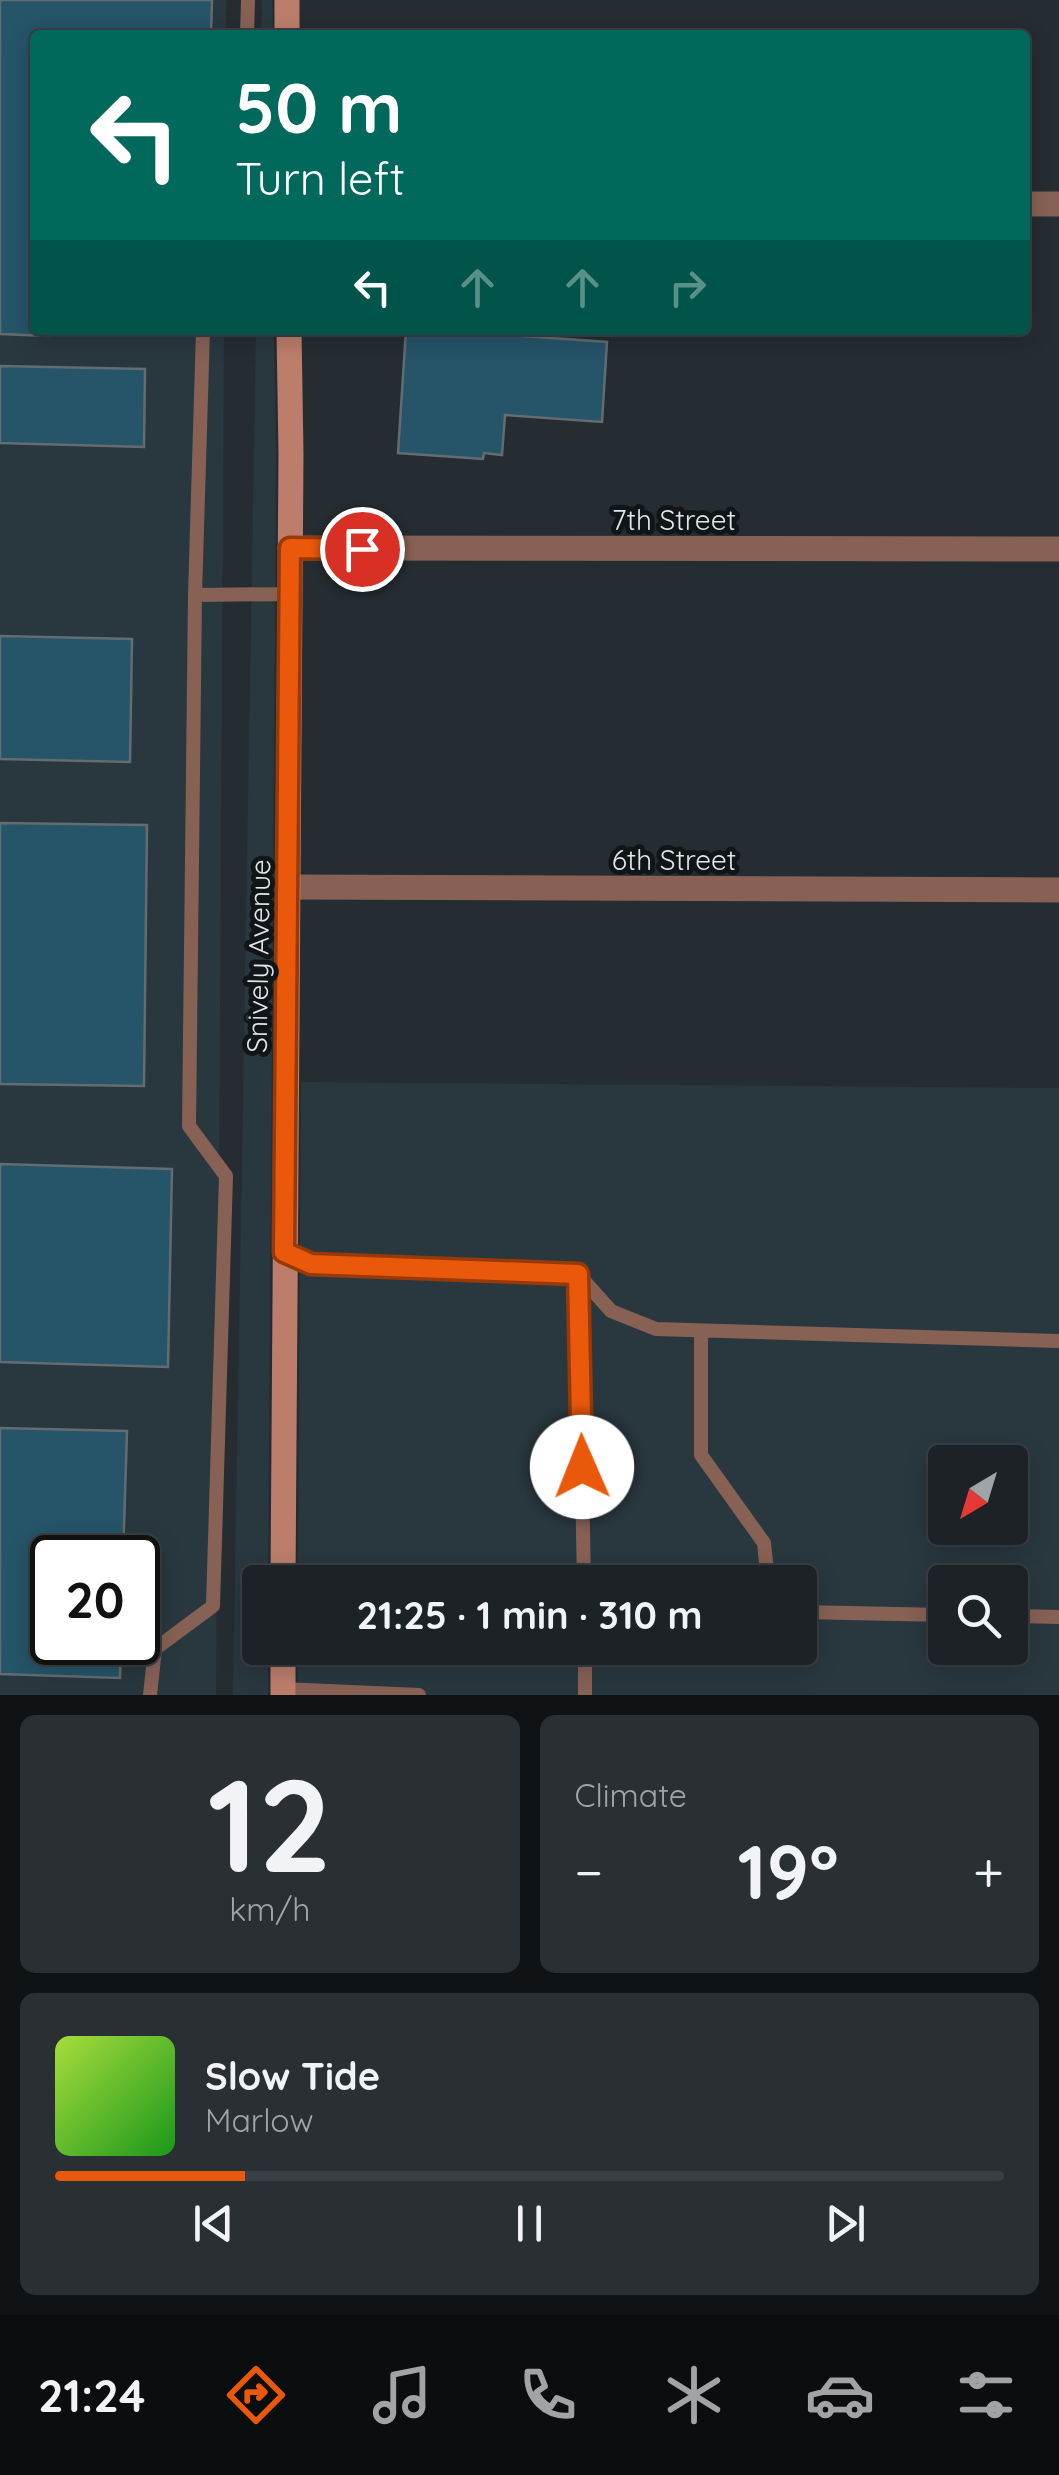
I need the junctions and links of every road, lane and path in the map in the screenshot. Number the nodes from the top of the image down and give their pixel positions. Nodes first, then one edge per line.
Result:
1 (248, 0) edge
2 (287, 0) edge
3 (247, 30) edge
4 (288, 30) edge
5 (1030, 204) edge
6 (1059, 204) edge
7 (203, 335) edge
8 (289, 335) edge
9 (290, 548) junction
10 (1059, 550) edge
11 (290, 594) junction
12 (195, 596) junction
13 (289, 887) junction
14 (1059, 890) edge
15 (284, 1252) junction
16 (578, 1274) junction
17 (701, 1330) junction
18 (1059, 1341) edge
19 (284, 1565) edge
20 (584, 1565) edge
21 (766, 1565) edge
22 (817, 1612) edge
23 (928, 1614) edge
24 (1028, 1616) edge
25 (1059, 1617) edge
26 (283, 1665) edge
27 (585, 1665) edge
28 (283, 1692) edge
29 (150, 1695) edge
30 (418, 1695) edge
31 (586, 1695) edge

1 - 3 lane
2 - 4 main road
5 - 6 street
7 - 12 lane
8 - 9 main road, Snively Avenue
9 - 10 street, 7th Street
9 - 11 main road, Snively Avenue
11 - 12 lane
11 - 13 main road, Snively Avenue
12 - 29 lane
13 - 14 street, 6th Street
13 - 15 main road, Snively Avenue
15 - 16 lane
15 - 19 main road, Snively Avenue
16 - 17 lane
16 - 20 lane
17 - 18 lane
17 - 21 lane
22 - 23 lane
24 - 25 lane
26 - 28 main road
27 - 31 lane
28 - 30 lane

